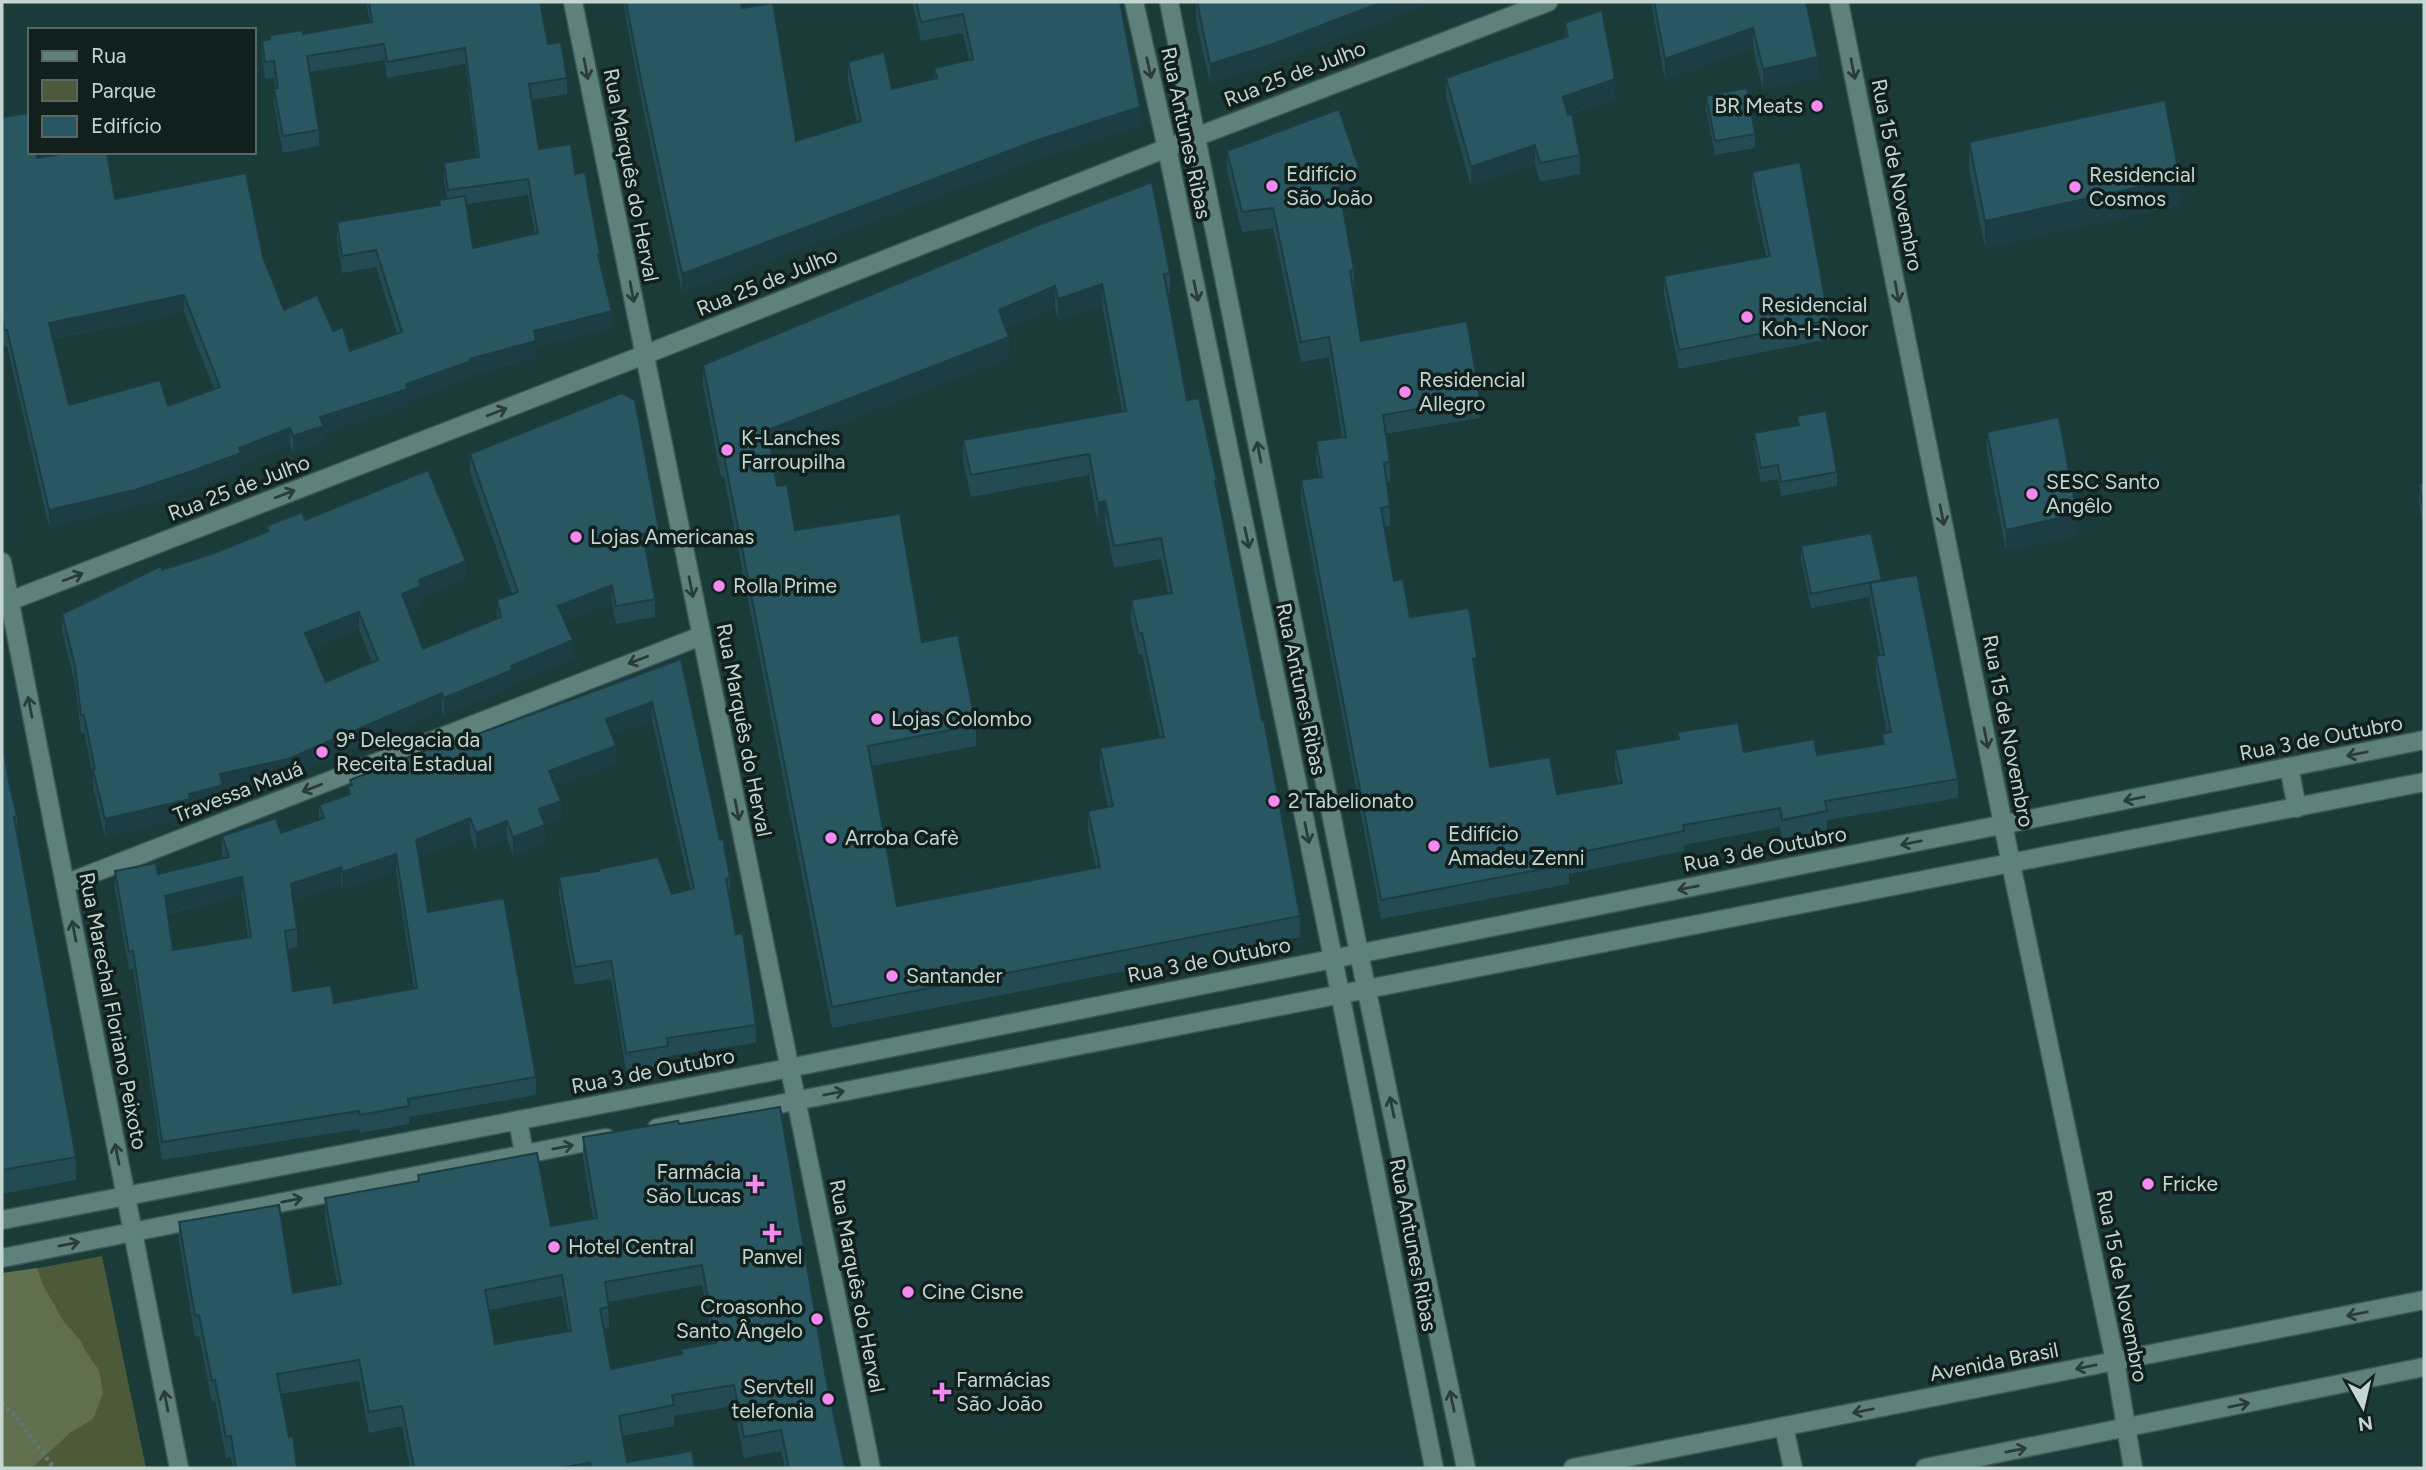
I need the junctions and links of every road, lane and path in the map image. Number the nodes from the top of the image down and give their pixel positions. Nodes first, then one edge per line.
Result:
1 (573, 2) edge
2 (1134, 2) edge
3 (1169, 2) edge
4 (1548, 2) edge
5 (1839, 2) edge
6 (1195, 137) junction
7 (1167, 148) junction
8 (645, 355) junction
9 (1268, 500) junction
10 (1240, 507) junction
11 (2, 562) edge
12 (6, 603) edge
13 (701, 636) junction
14 (2424, 740) edge
15 (1321, 762) junction
16 (1294, 767) junction
17 (2289, 767) junction
18 (2424, 782) edge
19 (2297, 807) junction
20 (2004, 825) junction
21 (2011, 864) junction
22 (65, 884) junction
23 (1359, 953) junction
24 (1333, 958) junction
25 (1367, 987) junction
26 (1340, 993) junction
27 (789, 1068) junction
28 (796, 1101) junction
29 (518, 1120) junction
30 (646, 1130) edge
31 (619, 1136) edge
32 (1399, 1141) junction
33 (1370, 1146) junction
34 (524, 1154) junction
35 (125, 1196) junction
36 (2, 1220) edge
37 (133, 1231) junction
38 (2, 1258) edge
39 (2424, 1300) edge
40 (2115, 1361) junction
41 (2424, 1367) edge
42 (2, 1403) edge
43 (1784, 1427) junction
44 (2125, 1428) junction
45 (54, 1468) edge
46 (179, 1468) edge
47 (871, 1468) edge
48 (1434, 1468) edge
49 (1466, 1468) edge
50 (1573, 1468) edge
51 (1793, 1468) edge
52 (1925, 1468) edge
53 (2133, 1468) edge

1 -> 8 street, Rua Marquês do Herval
2 -> 7 street, Rua Antunes Ribas
3 - 6 street, Rua Antunes Ribas
4 - 6 street, Rua 25 de Julho
5 -> 20 street, Rua 15 de Novembro
6 - 7 street, Rua 25 de Julho
9 -> 6 street, Rua Antunes Ribas
7 - 8 street, Rua 25 de Julho
7 -> 10 street, Rua Antunes Ribas
12 -> 8 street, Rua 25 de Julho
8 -> 13 street, Rua Marquês do Herval
9 - 10 street
9 - 15 street, Rua Antunes Ribas
10 -> 16 street, Rua Antunes Ribas
11 - 12 street, Rua Marechal Floriano Peixoto
22 -> 12 street, Rua Marechal Floriano Peixoto
13 -> 22 street, Travessa Mauá
13 -> 27 street, Rua Marquês do Herval
14 -> 17 street, Rua 3 de Outubro
15 - 16 street
15 - 23 street, Rua Antunes Ribas
16 -> 24 street, Rua Antunes Ribas
17 - 19 street
17 -> 20 street, Rua 3 de Outubro
18 - 19 street
19 - 21 street
20 - 21 street, Rua 15 de Novembro
20 -> 23 street, Rua 3 de Outubro
21 - 25 street
21 - 40 street, Rua 15 de Novembro
35 -> 22 street, Rua Marechal Floriano Peixoto
23 - 24 street, Rua 3 de Outubro
23 - 25 street, Rua Antunes Ribas
24 - 26 street, Rua Antunes Ribas
24 - 27 street, Rua 3 de Outubro
25 - 26 street
32 -> 25 street, Rua Antunes Ribas
28 -> 26 street
26 - 33 street, Rua Antunes Ribas
27 - 28 street, Rua Marquês do Herval
27 - 29 street, Rua 3 de Outubro
28 - 30 street
28 - 47 street, Rua Marquês do Herval
29 - 34 street
29 - 35 street, Rua 3 de Outubro
34 -> 31 street
32 - 33 street
49 -> 32 street, Rua Antunes Ribas
33 - 48 street, Rua Antunes Ribas
37 -> 34 street
35 - 36 street, Rua 3 de Outubro
35 - 37 street, Rua Marechal Floriano Peixoto
38 -> 37 street
46 -> 37 street, Rua Marechal Floriano Peixoto
39 -> 40 street, Avenida Brasil
40 -> 43 street, Avenida Brasil
40 - 44 street, Rua 15 de Novembro
44 -> 41 street
42 - 45 path
43 - 50 street, Avenida Brasil
43 - 51 street
52 -> 44 street
44 - 53 street, Rua 15 de Novembro

